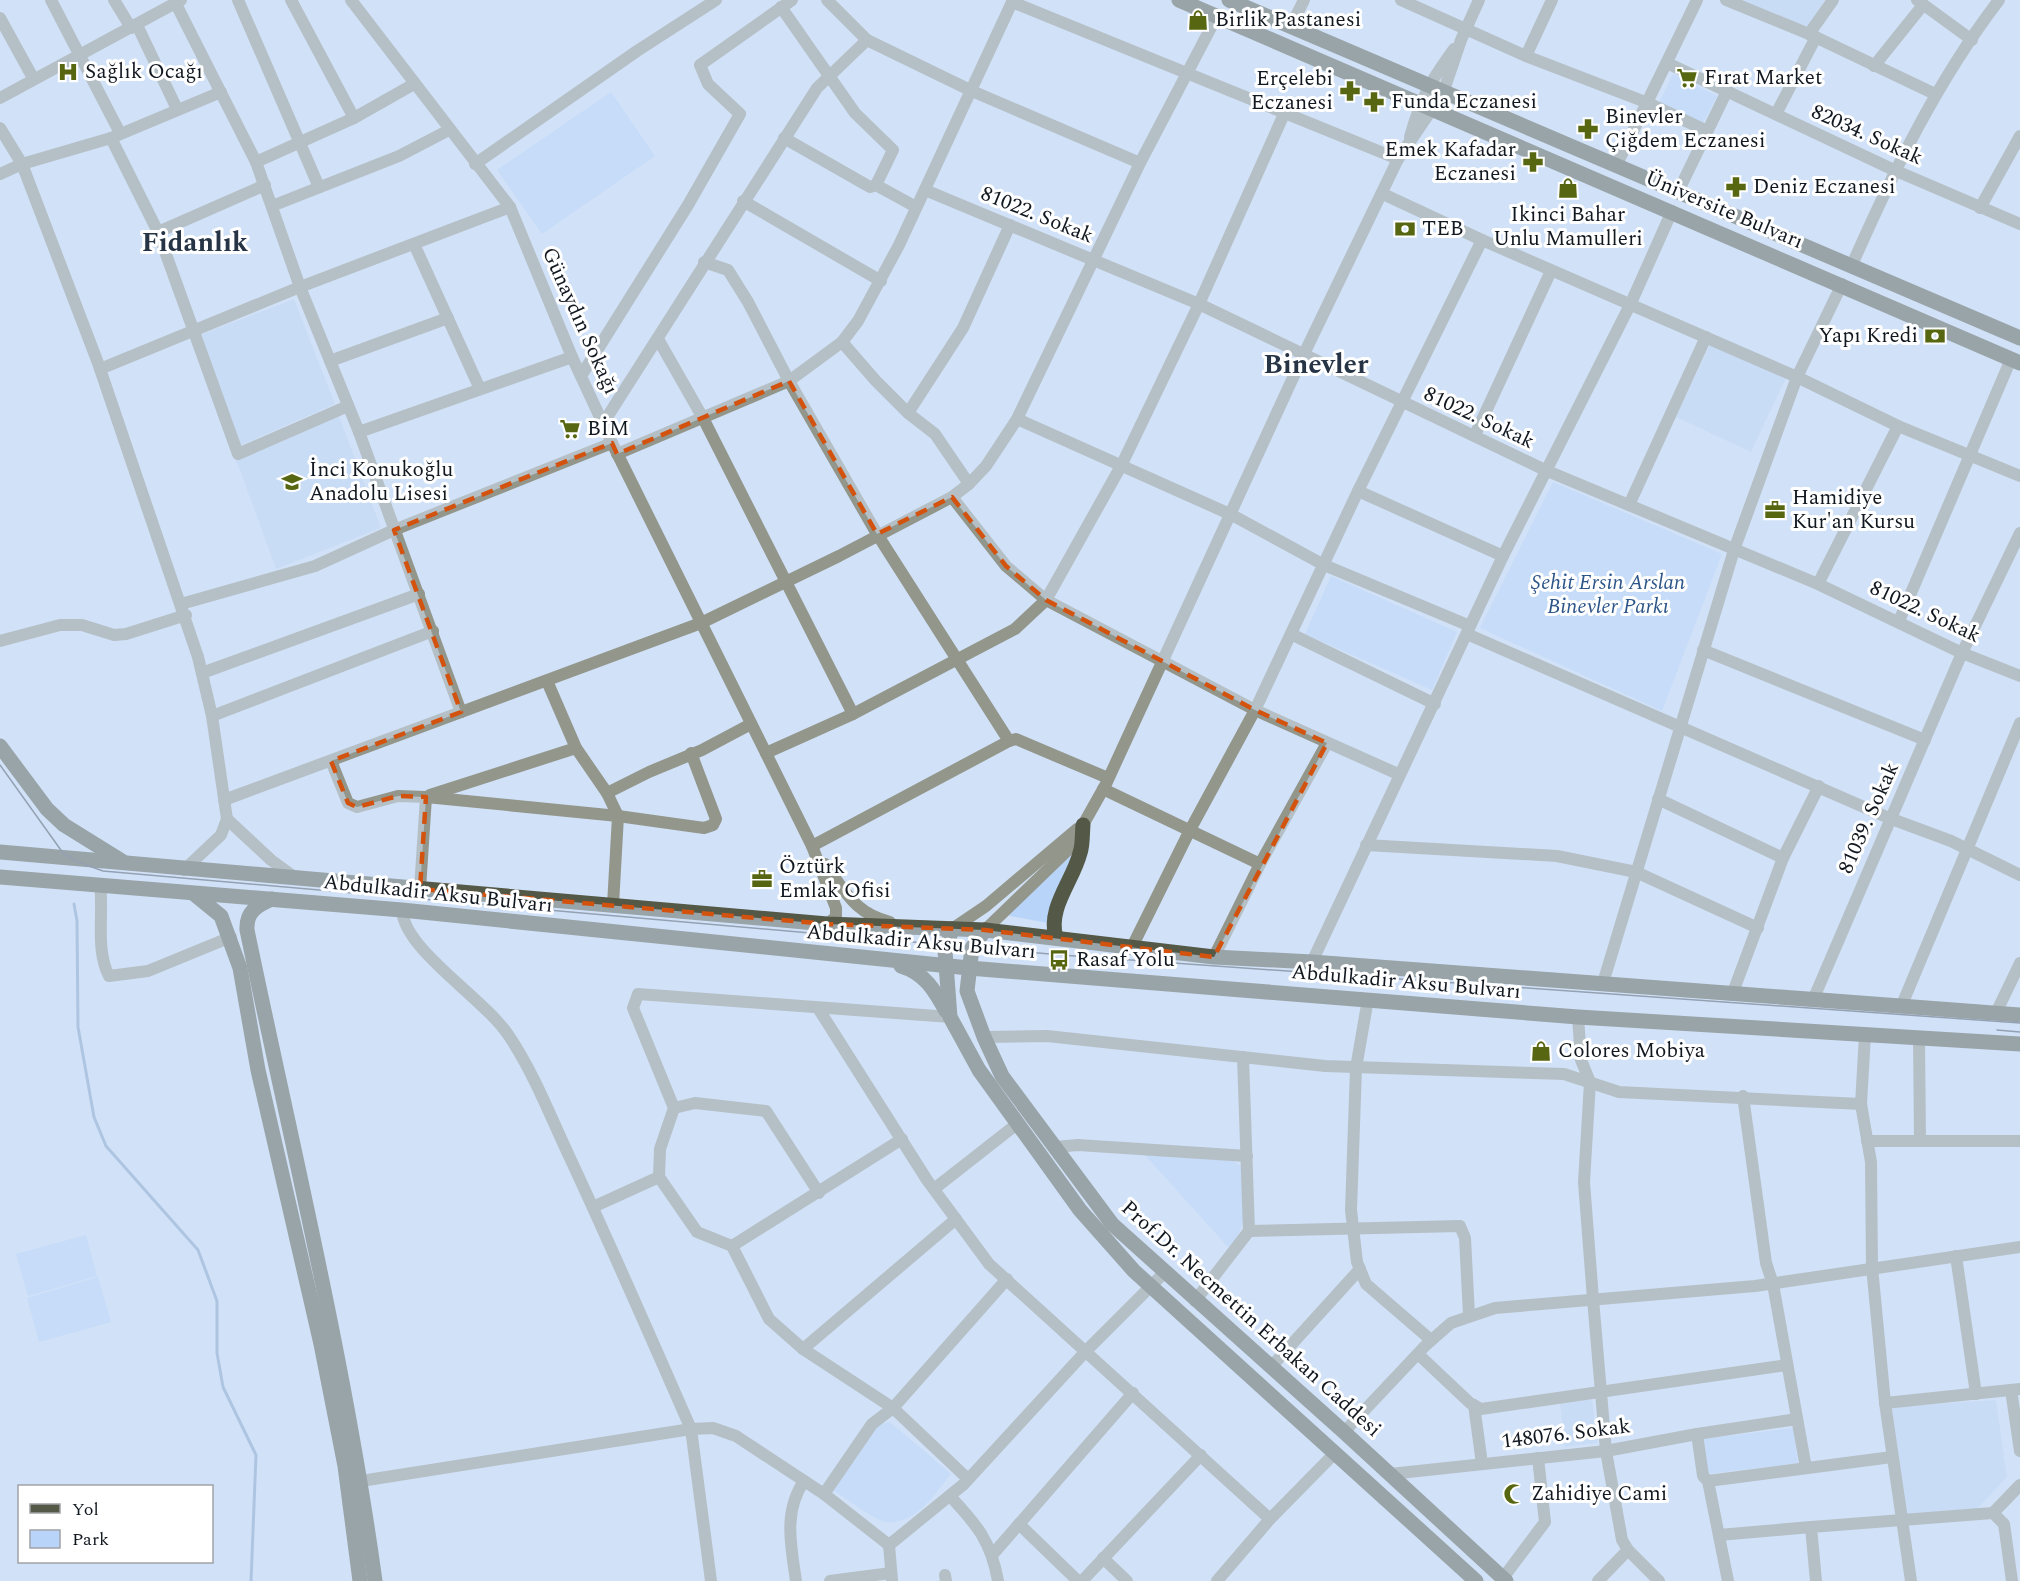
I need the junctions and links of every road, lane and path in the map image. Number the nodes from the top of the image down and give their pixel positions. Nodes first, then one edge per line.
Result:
1 (51, 0) edge
2 (114, 0) edge
3 (238, 0) edge
4 (291, 0) edge
5 (351, 0) edge
6 (716, 0) edge
7 (827, 0) edge
8 (1179, 0) edge
9 (1229, 0) edge
10 (1304, 0) edge
11 (1402, 0) edge
12 (1479, 0) edge
13 (1552, 0) edge
14 (1697, 0) edge
15 (1726, 0) edge
16 (1833, 0) edge
17 (1999, 0) edge
18 (177, 1) edge
19 (1012, 1) edge
20 (1920, 2) edge
21 (786, 4) edge
22 (1217, 16) junction
23 (0, 18) edge
24 (134, 26) junction
25 (1292, 26) junction
26 (1467, 27) junction
27 (1812, 36) junction
28 (867, 40) junction
29 (1461, 40) junction
30 (1972, 40) junction
31 (80, 52) junction
32 (1526, 56) junction
33 (1667, 63) junction
34 (1874, 66) junction
35 (1185, 74) junction
36 (827, 76) junction
37 (33, 78) junction
38 (414, 84) junction
39 (1427, 85) junction
40 (972, 91) junction
41 (221, 92) junction
42 (1443, 93) junction
43 (1726, 93) junction
44 (1935, 94) junction
45 (0, 98) edge
46 (1420, 102) junction
47 (1648, 103) junction
48 (177, 109) junction
49 (1434, 109) junction
50 (1284, 114) junction
51 (1776, 114) junction
52 (354, 118) junction
53 (0, 129) edge
54 (449, 130) junction
55 (1707, 131) junction
56 (115, 136) junction
57 (2020, 136) edge
58 (784, 138) junction
59 (300, 142) junction
60 (1409, 144) junction
61 (1398, 159) junction
62 (256, 162) junction
63 (1140, 163) junction
64 (22, 164) junction
65 (475, 164) junction
66 (1616, 166) junction
67 (1894, 170) junction
68 (0, 174) edge
69 (265, 185) junction
70 (876, 185) junction
71 (319, 187) junction
72 (925, 190) junction
73 (1678, 192) junction
74 (1383, 194) junction
75 (743, 201) junction
76 (272, 206) junction
77 (510, 207) junction
78 (916, 207) junction
79 (1980, 208) junction
80 (1672, 211) junction
81 (2020, 224) edge
82 (1010, 225) junction
83 (158, 232) junction
84 (1482, 240) junction
85 (414, 244) junction
86 (1095, 260) junction
87 (704, 262) junction
88 (1852, 265) junction
89 (1551, 271) junction
90 (880, 281) junction
91 (1842, 284) junction
92 (300, 286) junction
93 (1631, 303) junction
94 (1199, 304) junction
95 (448, 318) junction
96 (195, 328) junction
97 (1706, 337) junction
98 (2020, 338) edge
99 (658, 339) junction
100 (842, 342) junction
101 (1303, 356) junction
102 (572, 357) junction
103 (330, 361) junction
104 (2015, 361) edge
105 (100, 369) junction
106 (581, 376) junction
107 (1797, 377) junction
108 (789, 381) junction
109 (480, 389) junction
110 (1401, 404) junction
111 (348, 406) junction
112 (908, 413) junction
113 (703, 418) junction
114 (1017, 418) junction
115 (604, 422) junction
116 (1898, 426) junction
117 (358, 432) junction
118 (1475, 435) junction
119 (614, 448) junction
120 (1968, 454) junction
121 (1121, 466) junction
122 (1545, 470) junction
123 (2020, 476) edge
124 (969, 484) junction
125 (1358, 491) junction
126 (952, 497) junction
127 (1629, 505) junction
128 (1232, 515) junction
129 (394, 530) junction
130 (2020, 533) edge
131 (877, 534) junction
132 (1734, 550) junction
133 (1503, 556) junction
134 (1324, 565) junction
135 (787, 581) junction
136 (1818, 584) junction
137 (419, 594) junction
138 (1046, 600) junction
139 (183, 610) junction
140 (1899, 621) junction
141 (701, 623) junction
142 (1468, 630) junction
143 (433, 631) junction
144 (1291, 634) junction
145 (0, 641) edge
146 (1703, 650) junction
147 (1962, 653) junction
148 (955, 660) junction
149 (1164, 662) junction
150 (202, 674) junction
151 (2020, 675) edge
152 (547, 681) junction
153 (1435, 704) junction
154 (1255, 710) junction
155 (461, 712) junction
156 (853, 714) junction
157 (212, 716) junction
158 (2020, 723) edge
159 (751, 724) junction
160 (1678, 728) junction
161 (1925, 740) junction
162 (1009, 741) junction
163 (1327, 743) junction
164 (0, 746) edge
165 (576, 748) junction
166 (691, 753) junction
167 (766, 753) junction
168 (331, 761) junction
169 (1398, 774) junction
170 (1106, 783) junction
171 (1819, 786) junction
172 (607, 793) junction
173 (426, 797) junction
174 (1658, 799) junction
175 (224, 800) junction
176 (618, 816) junction
177 (1889, 818) junction
178 (227, 819) junction
179 (1083, 825) junction
180 (1190, 830) junction
181 (1366, 845) junction
182 (812, 846) junction
183 (1968, 850) junction
184 (0, 852) edge
185 (1783, 858) junction
186 (127, 864) junction
187 (1260, 864) junction
188 (184, 870) junction
189 (1636, 872) junction
190 (2020, 875) edge
191 (293, 876) junction
192 (0, 877) edge
193 (100, 884) junction
194 (420, 889) junction
195 (194, 894) junction
196 (274, 899) junction
197 (613, 905) junction
198 (402, 910) junction
199 (246, 920) junction
200 (827, 924) junction
201 (908, 927) junction
202 (1758, 928) junction
203 (952, 929) junction
204 (986, 930) junction
205 (229, 932) junction
206 (1056, 938) junction
207 (1131, 949) junction
208 (1214, 957) junction
209 (881, 960) junction
210 (1312, 962) junction
211 (2020, 963) edge
212 (944, 965) junction
213 (969, 968) junction
214 (1603, 983) junction
215 (1732, 995) junction
216 (1368, 999) junction
217 (1813, 1000) junction
218 (1901, 1007) junction
219 (818, 1008) junction
220 (1996, 1013) junction
221 (2020, 1015) edge
222 (950, 1017) junction
223 (1578, 1017) junction
224 (1865, 1035) junction
225 (984, 1037) junction
226 (1919, 1038) junction
227 (2020, 1044) edge
228 (1243, 1058) junction
229 (1356, 1068) junction
230 (1590, 1082) junction
231 (1743, 1096) junction
232 (1861, 1104) junction
233 (674, 1108) junction
234 (1017, 1124) junction
235 (902, 1139) junction
236 (1867, 1141) junction
237 (1920, 1141) junction
238 (2020, 1141) edge
239 (1055, 1147) junction
240 (1247, 1156) junction
241 (659, 1177) junction
242 (934, 1189) junction
243 (819, 1193) junction
244 (593, 1207) junction
245 (956, 1219) junction
246 (1353, 1228) junction
247 (1249, 1231) junction
248 (732, 1246) junction
249 (2020, 1247) edge
250 (1956, 1256) junction
251 (1872, 1267) junction
252 (1360, 1269) junction
253 (1164, 1273) junction
254 (1007, 1279) junction
255 (1773, 1284) junction
256 (1152, 1285) junction
257 (1593, 1299) junction
258 (1195, 1300) junction
259 (1469, 1315) junction
260 (1431, 1340) junction
261 (803, 1349) junction
262 (1086, 1351) junction
263 (1418, 1354) junction
264 (1787, 1365) junction
265 (1272, 1366) junction
266 (2016, 1389) edge
267 (1601, 1392) junction
268 (1133, 1393) junction
269 (1976, 1394) junction
270 (1885, 1403) junction
271 (1474, 1405) junction
272 (893, 1408) junction
273 (1797, 1419) junction
274 (692, 1429) junction
275 (1344, 1432) junction
276 (1697, 1434) junction
277 (1606, 1451) junction
278 (2020, 1452) edge
279 (1335, 1453) junction
280 (1201, 1455) junction
281 (1538, 1458) junction
282 (1892, 1458) junction
283 (1482, 1464) junction
284 (1806, 1468) junction
285 (1390, 1474) junction
286 (968, 1479) junction
287 (362, 1481) junction
288 (804, 1481) junction
289 (1708, 1481) junction
290 (2020, 1485) edge
291 (824, 1494) junction
292 (950, 1496) junction
293 (1993, 1513) junction
294 (1270, 1519) junction
295 (1901, 1520) junction
296 (1019, 1524) junction
297 (1810, 1527) junction
298 (1719, 1535) junction
299 (889, 1545) junction
300 (1628, 1550) junction
301 (993, 1554) junction
302 (1103, 1558) junction
303 (891, 1577) edge
304 (847, 1580) edge
305 (1505, 1580) edge
306 (360, 1581) edge
307 (375, 1581) edge
308 (711, 1581) edge
309 (796, 1581) edge
310 (830, 1581) edge
311 (998, 1581) edge
312 (1080, 1581) edge
313 (1127, 1581) edge
314 (1217, 1581) edge
315 (1476, 1581) edge
316 (1598, 1581) edge
317 (1659, 1581) edge
318 (1728, 1581) edge
319 (1816, 1581) edge
320 (1911, 1581) edge
321 (2012, 1581) edge

1 - 31 street
2 - 24 street
3 - 59 street
4 - 52 street
5 - 38 street, Günaydın Sokağı
6 - 65 street
7 - 28 street
8 - 22 main road, Üniversite Bulvarı
9 - 25 main road, Üniversite Bulvarı
10 - 25 street
11 - 26 street
12 - 26 street
13 - 32 street
14 - 33 street
15 - 27 street
16 - 27 street
17 - 30 street
18 - 24 street
18 - 41 street
19 - 35 street
19 - 40 street
20 - 30 street
20 - 34 street
21 - 36 street
21 - 106 street
22 - 35 street
22 - 46 main road, Üniversite Bulvarı
23 - 37 street
24 - 31 street
24 - 48 street
25 - 39 main road, Üniversite Bulvarı
26 - 29 street
26 - 32 street
27 - 34 street
27 - 51 street
28 - 36 street
28 - 40 street
29 - 39 street
29 - 42 street
30 - 44 street
31 - 37 street
31 - 56 street
32 - 47 street
33 - 43 street, 82034. Sokak
33 - 47 street
34 - 44 street
35 - 50 street
35 - 63 street
36 - 58 street
36 - 70 street
37 - 45 street
38 - 52 street
38 - 54 street, Günaydın Sokağı
39 - 42 main road, Üniversite Bulvarı
39 - 46 street
40 - 63 street
40 - 72 street
41 - 48 street
41 - 62 street
42 - 49 street
42 - 66 main road, Üniversite Bulvarı
43 - 51 street, 82034. Sokak
43 - 55 street
44 - 67 street
46 - 49 main road, Üniversite Bulvarı
46 - 60 street
47 - 55 street
47 - 66 street
48 - 56 street
49 - 60 street
49 - 80 main road, Üniversite Bulvarı
50 - 61 street
50 - 94 street
51 - 67 street, 82034. Sokak
52 - 59 street
53 - 64 street
54 - 65 street, Günaydın Sokağı
54 - 71 street
55 - 73 street
56 - 64 street
56 - 83 street
57 - 79 street
58 - 70 street
58 - 75 street
59 - 62 street
59 - 71 street
60 - 61 street
61 - 74 street
62 - 69 street
63 - 86 street
64 - 68 street
64 - 105 street
65 - 77 street, Günaydın Sokağı
66 - 73 main road, Üniversite Bulvarı
67 - 79 street, 82034. Sokak
67 - 88 street
69 - 76 street
69 - 83 street
70 - 78 street
71 - 76 street
72 - 78 street
72 - 82 street, 81022. Sokak
73 - 88 main road, Üniversite Bulvarı
74 - 84 street
74 - 101 street
75 - 87 street
75 - 90 street
76 - 92 street
77 - 85 street
77 - 102 street, Günaydın Sokağı
78 - 90 street
79 - 81 street, 82034. Sokak
80 - 91 main road, Üniversite Bulvarı
80 - 93 street
82 - 86 street, 81022. Sokak
82 - 112 street
83 - 96 street
84 - 89 street
84 - 110 street
85 - 92 street
85 - 95 street
86 - 94 street, 81022. Sokak
86 - 114 street
87 - 99 street
87 - 108 street
88 - 98 main road, Üniversite Bulvarı
89 - 93 street
89 - 118 street
90 - 100 street
91 - 104 main road, Üniversite Bulvarı
91 - 107 street
92 - 96 street
92 - 103 street
93 - 97 street
93 - 122 street
94 - 101 street, 81022. Sokak
94 - 121 street
95 - 103 street
95 - 109 street
96 - 105 street
96 - 111 street
97 - 107 street
97 - 127 street
99 - 113 street
99 - 115 street
100 - 108 street
100 - 112 street
101 - 110 street, 81022. Sokak
101 - 128 street
102 - 106 street, Günaydın Sokağı
102 - 109 street
103 - 111 street
104 - 120 street
105 - 139 street
106 - 115 street, Günaydın Sokağı
107 - 116 street
107 - 132 street
108 - 113 street
108 - 131 street
109 - 117 street
110 - 118 street, 81022. Sokak
110 - 125 street
111 - 117 street
112 - 124 street
113 - 119 street
113 - 135 street
114 - 121 street
114 - 124 street
115 - 119 street, Günaydın Sokağı
116 - 120 street
116 - 136 street
117 - 129 street
118 - 122 street, 81022. Sokak
119 - 129 street
119 - 141 street, Günaydın Sokağı
120 - 123 street
120 - 140 street
121 - 128 street
121 - 138 street
122 - 127 street, 81022. Sokak
122 - 133 street
124 - 126 street
125 - 133 street
125 - 134 street
126 - 131 street
126 - 138 street
127 - 132 street, 81022. Sokak
128 - 134 street
128 - 149 street
129 - 137 street
129 - 139 street
130 - 147 street, 81039. Sokak
131 - 135 street
131 - 148 street
132 - 136 street, 81022. Sokak
132 - 146 street
133 - 142 street
134 - 142 street
134 - 144 street
135 - 141 street
135 - 156 street
136 - 140 street, 81022. Sokak
137 - 143 street
137 - 150 street
138 - 148 street
138 - 149 street
139 - 145 street
139 - 150 street
140 - 147 street, 81022. Sokak
141 - 152 street
141 - 159 street, Günaydın Sokağı
142 - 153 street
142 - 160 street
143 - 155 street
143 - 157 street
144 - 153 street
144 - 154 street
146 - 160 street
146 - 161 street
147 - 151 street, 81022. Sokak
147 - 161 street, 81039. Sokak
148 - 156 street
148 - 162 street
149 - 154 street
149 - 170 street
150 - 157 street
152 - 155 street
152 - 165 street
153 - 169 street
154 - 163 street
154 - 180 street
155 - 168 street
156 - 167 street
157 - 175 street
158 - 183 street
159 - 166 street
159 - 167 street, Günaydın Sokağı
160 - 171 street
160 - 174 street
161 - 177 street, 81039. Sokak
162 - 170 street
162 - 182 street
163 - 169 street
163 - 187 street
164 - 186 main road
165 - 172 street
165 - 173 street
166 - 172 street
166 - 176 street
167 - 182 street, Günaydın Sokağı
168 - 173 street
168 - 175 street
169 - 181 street
170 - 179 street
170 - 180 street
171 - 177 street
171 - 185 street
172 - 176 street
173 - 176 street
173 - 194 street
174 - 185 street
174 - 189 street
175 - 178 street
176 - 197 street
177 - 183 street
177 - 217 street, 81039. Sokak
178 - 188 street
178 - 191 street
179 - 203 street
179 - 204 street
179 - 206 main road
180 - 187 street
180 - 207 street
181 - 189 street
181 - 210 street
182 - 200 street
182 - 201 street
183 - 190 street
183 - 218 street
184 - 186 main road
185 - 202 street
186 - 188 main road
187 - 208 street
188 - 191 main road
189 - 202 street
189 - 214 street
191 - 194 main road
192 - 193 main road, Abdulkadir Aksu Bulvarı
193 - 195 main road, Abdulkadir Aksu Bulvarı
193 - 205 street
194 - 197 main road
195 - 196 main road, Abdulkadir Aksu Bulvarı
195 - 205 main road
196 - 198 main road, Abdulkadir Aksu Bulvarı
196 - 199 main road
197 - 200 main road
198 - 209 main road, Abdulkadir Aksu Bulvarı
198 - 244 street
199 - 205 main road
199 - 287 main road
200 - 201 main road
201 - 203 main road
202 - 215 street
203 - 204 main road
203 - 212 main road, Prof.Dr. Necmettin Erbakan Caddesi
204 - 206 main road
204 - 213 main road, Prof.Dr. Necmettin Erbakan Caddesi
205 - 306 main road
206 - 207 main road
207 - 208 main road
208 - 210 main road
209 - 212 main road, Abdulkadir Aksu Bulvarı
209 - 222 main road
210 - 214 main road
211 - 220 street
212 - 213 main road, Abdulkadir Aksu Bulvarı
212 - 222 main road, Prof.Dr. Necmettin Erbakan Caddesi
213 - 216 main road, Abdulkadir Aksu Bulvarı
213 - 225 main road, Prof.Dr. Necmettin Erbakan Caddesi
214 - 215 main road
215 - 217 main road
216 - 223 main road, Abdulkadir Aksu Bulvarı
216 - 229 street
217 - 218 main road
218 - 220 main road
219 - 222 street
219 - 233 street
219 - 235 street
220 - 221 main road
222 - 234 main road, Prof.Dr. Necmettin Erbakan Caddesi
223 - 224 main road, Abdulkadir Aksu Bulvarı
223 - 230 street
224 - 226 main road, Abdulkadir Aksu Bulvarı
224 - 232 street
225 - 228 street
225 - 239 main road, Prof.Dr. Necmettin Erbakan Caddesi
226 - 227 main road, Abdulkadir Aksu Bulvarı
226 - 237 street
228 - 229 street
228 - 240 street
229 - 230 street
229 - 246 street
230 - 231 street
230 - 257 street
231 - 232 street
231 - 255 street
232 - 236 street
233 - 241 street
233 - 243 street
234 - 242 street
234 - 256 main road, Prof.Dr. Necmettin Erbakan Caddesi
235 - 242 street
235 - 243 street
236 - 237 street
236 - 251 street
237 - 238 street
239 - 240 street
239 - 253 main road, Prof.Dr. Necmettin Erbakan Caddesi
240 - 247 street
241 - 244 street
241 - 248 street
242 - 245 street
243 - 248 street
244 - 274 street
245 - 254 street
245 - 261 street
246 - 247 street
246 - 252 street
246 - 259 street
247 - 258 street
248 - 261 street
249 - 250 street
250 - 251 street
250 - 269 street
251 - 255 street
251 - 270 street
252 - 260 street
252 - 265 street
253 - 256 street
253 - 258 main road, Prof.Dr. Necmettin Erbakan Caddesi
254 - 262 street
254 - 272 street
255 - 257 street
255 - 264 street
256 - 262 street
256 - 279 main road, Prof.Dr. Necmettin Erbakan Caddesi
257 - 259 street
257 - 267 street
258 - 265 main road, Prof.Dr. Necmettin Erbakan Caddesi
259 - 260 street
260 - 263 street
261 - 272 street
262 - 268 street
262 - 286 street
263 - 271 street
263 - 275 street
264 - 267 street
264 - 273 street
265 - 275 main road, Prof.Dr. Necmettin Erbakan Caddesi
266 - 269 street
266 - 278 street
267 - 271 street
267 - 277 street
268 - 280 street
268 - 296 street
269 - 270 street
270 - 282 street
271 - 283 street
272 - 286 street
272 - 291 street
273 - 276 street, 148076. Sokak
273 - 284 street
274 - 287 street
274 - 288 street
274 - 308 street
275 - 285 main road, Prof.Dr. Necmettin Erbakan Caddesi
276 - 277 street, 148076. Sokak
276 - 289 street
277 - 281 street, 148076. Sokak
277 - 300 street
279 - 294 street
279 - 315 main road, Prof.Dr. Necmettin Erbakan Caddesi
280 - 294 street
280 - 302 street
281 - 283 street, 148076. Sokak
281 - 305 street
282 - 284 street
282 - 295 street
283 - 285 street, 148076. Sokak
284 - 289 street
285 - 305 main road, Prof.Dr. Necmettin Erbakan Caddesi
286 - 292 street
287 - 307 main road
288 - 291 street
288 - 309 street
289 - 298 street
290 - 293 street
291 - 299 street
292 - 299 street
292 - 301 street
293 - 295 street
293 - 321 street
294 - 314 street
295 - 297 street
295 - 320 street
296 - 301 street
296 - 312 street
297 - 298 street
297 - 319 street
298 - 318 street
299 - 303 street
300 - 316 street
300 - 317 street
301 - 311 street
302 - 312 street
302 - 313 street
303 - 304 street
304 - 310 street

